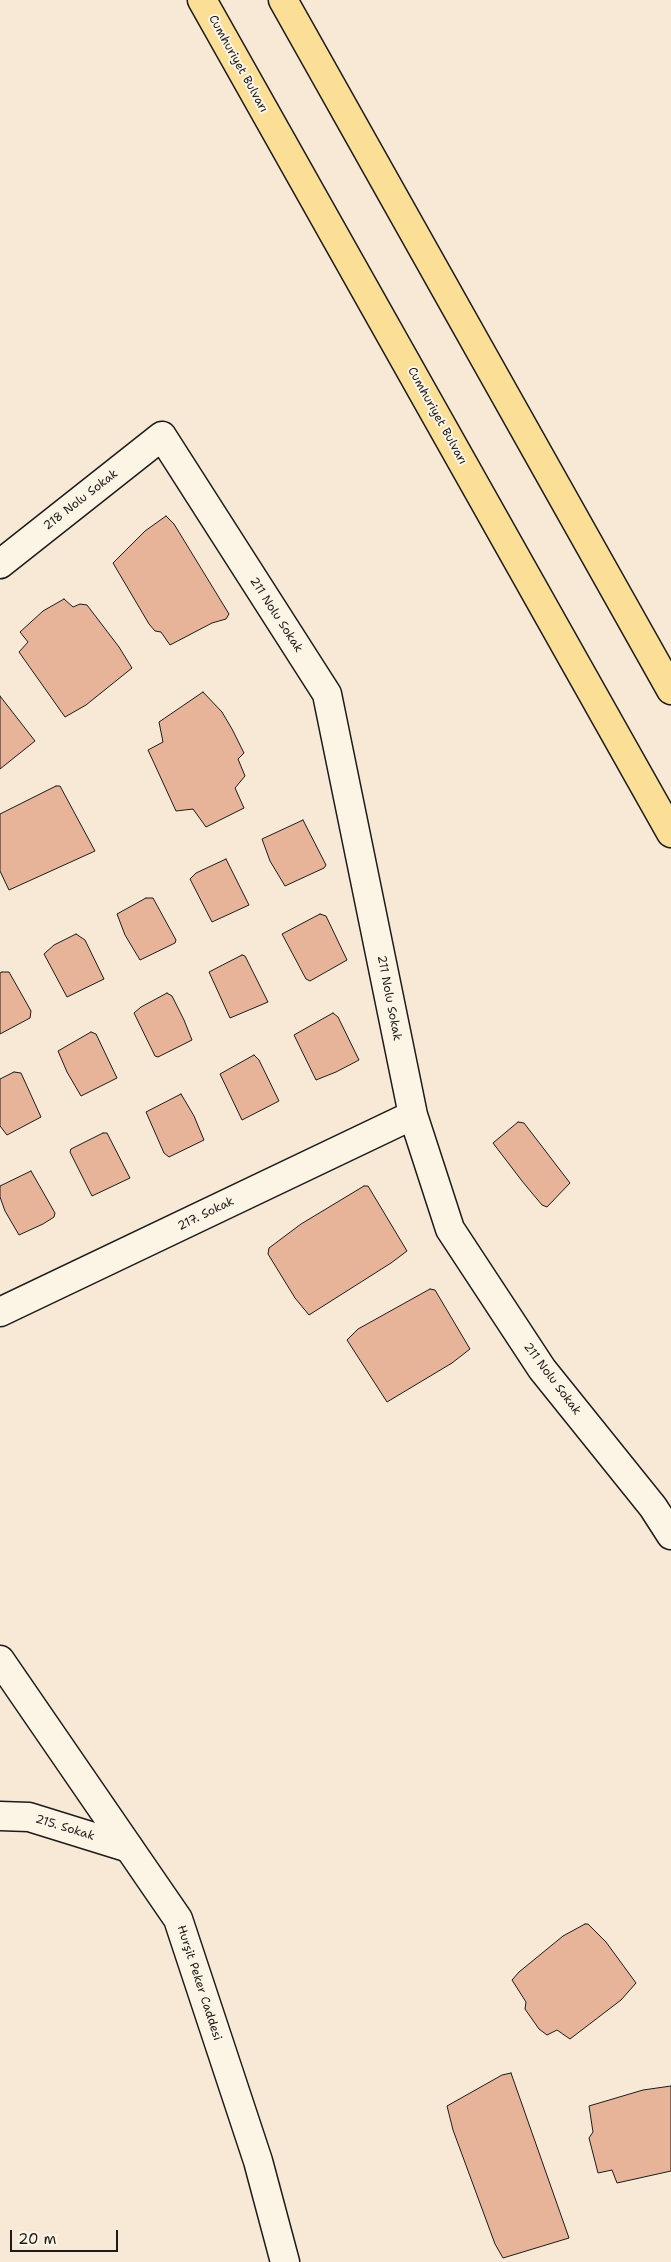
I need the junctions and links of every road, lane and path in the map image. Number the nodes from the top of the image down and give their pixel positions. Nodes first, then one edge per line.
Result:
1 (202, 0) edge
2 (283, 0) edge
3 (162, 436) joint
4 (0, 564) edge
5 (671, 690) edge
6 (671, 833) edge
7 (413, 1115) junction
8 (0, 1312) edge
9 (671, 1535) edge
10 (0, 1660) edge
11 (0, 1816) edge
12 (129, 1848) junction
13 (285, 2262) edge

1 - 6 main road, Cumhuriyet Bulvarı
2 - 5 main road
3 - 4 street, 218 Nolu Sokak
3 - 7 street, 211 Nolu Sokak
7 - 8 street, 217. Sokak
7 - 9 street, 211 Nolu Sokak
10 - 12 street, Hurşit Peker Caddesi
11 - 12 street, 215. Sokak
12 - 13 street, Hurşit Peker Caddesi

